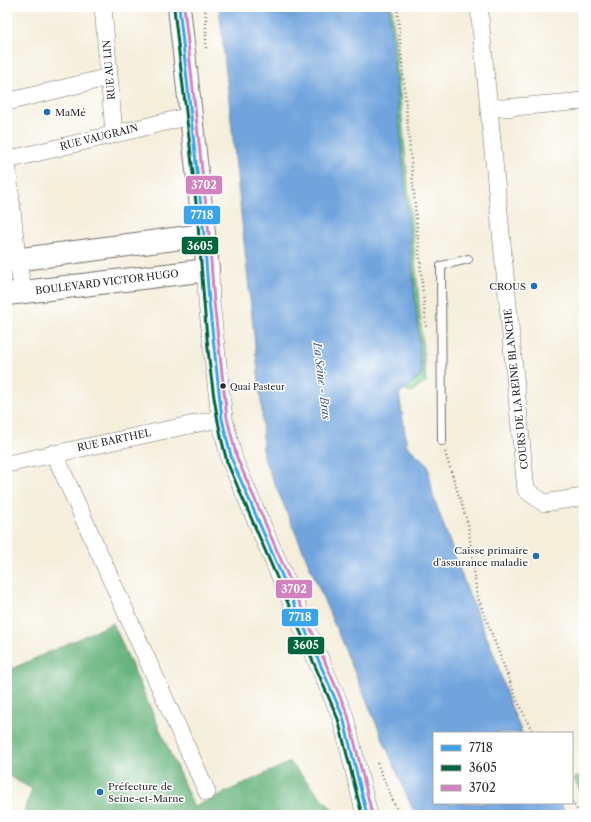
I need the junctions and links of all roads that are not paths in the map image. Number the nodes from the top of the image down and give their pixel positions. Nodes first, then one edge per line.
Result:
1 (103, 7) edge
2 (179, 7) edge
3 (479, 7) edge
4 (109, 77) junction
5 (584, 101) edge
6 (7, 102) edge
7 (489, 107) junction
8 (190, 116) junction
9 (114, 133) junction
10 (7, 161) edge
11 (204, 235) junction
12 (468, 259) dead end
13 (12, 260) edge
14 (208, 270) junction
15 (15, 293) edge
16 (222, 419) junction
17 (442, 441) dead end
18 (54, 453) junction
19 (7, 464) edge
20 (584, 497) edge
21 (207, 792) dead end
22 (368, 812) edge

1 - 4 street, RUE AU LIN
2 - 8 main road
3 - 7 street, COURS DE LA REINE BLANCHE
4 - 6 street
4 - 9 street, RUE AU LIN
5 - 7 street
7 - 20 street, COURS DE LA REINE BLANCHE
8 - 9 street, RUE VAUGRAIN
8 - 11 main road
9 - 10 street, RUE VAUGRAIN
10 - 13 street
11 - 13 main road
11 - 14 main road
12 - 17 lane
13 - 15 street
14 - 15 main road, BOULEVARD VICTOR HUGO
14 - 16 street
16 - 18 street, RUE BARTHEL
16 - 22 street
18 - 19 street, RUE BARTHEL
18 - 21 street

